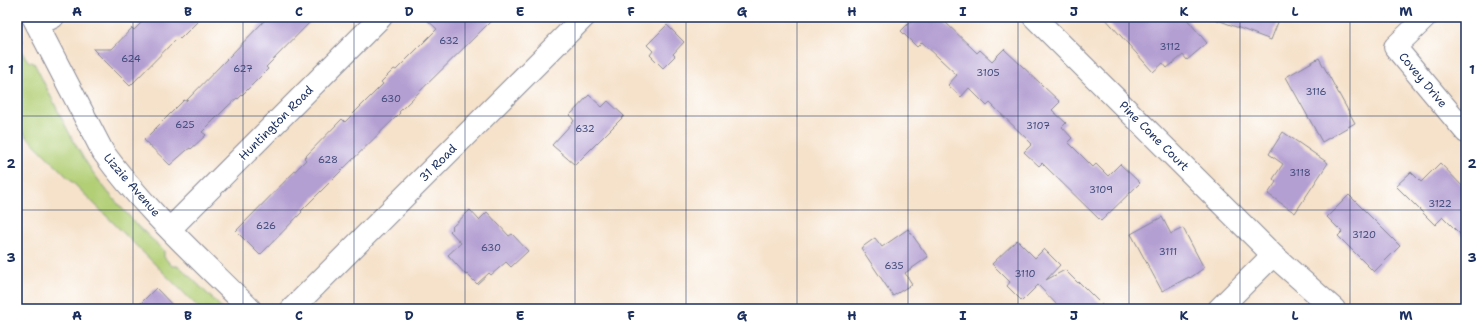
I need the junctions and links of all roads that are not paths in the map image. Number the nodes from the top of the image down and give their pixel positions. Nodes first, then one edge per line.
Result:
1 (381, 17) edge
2 (584, 17) edge
3 (1034, 17) edge
4 (1426, 17) edge
5 (41, 20) edge
6 (1466, 132) edge
7 (170, 228) junction
8 (1273, 255) junction
9 (250, 309) edge
10 (292, 309) edge
11 (1219, 309) edge
12 (1334, 309) edge

1 - 7 street, Huntington Road
2 - 10 street, 31 Road
3 - 8 street, Pine Cone Court
4 - 6 street, Covey Drive
5 - 7 street, Lizzie Avenue
7 - 9 street, Lizzie Avenue
8 - 11 street
8 - 12 street, Pine Cone Court

